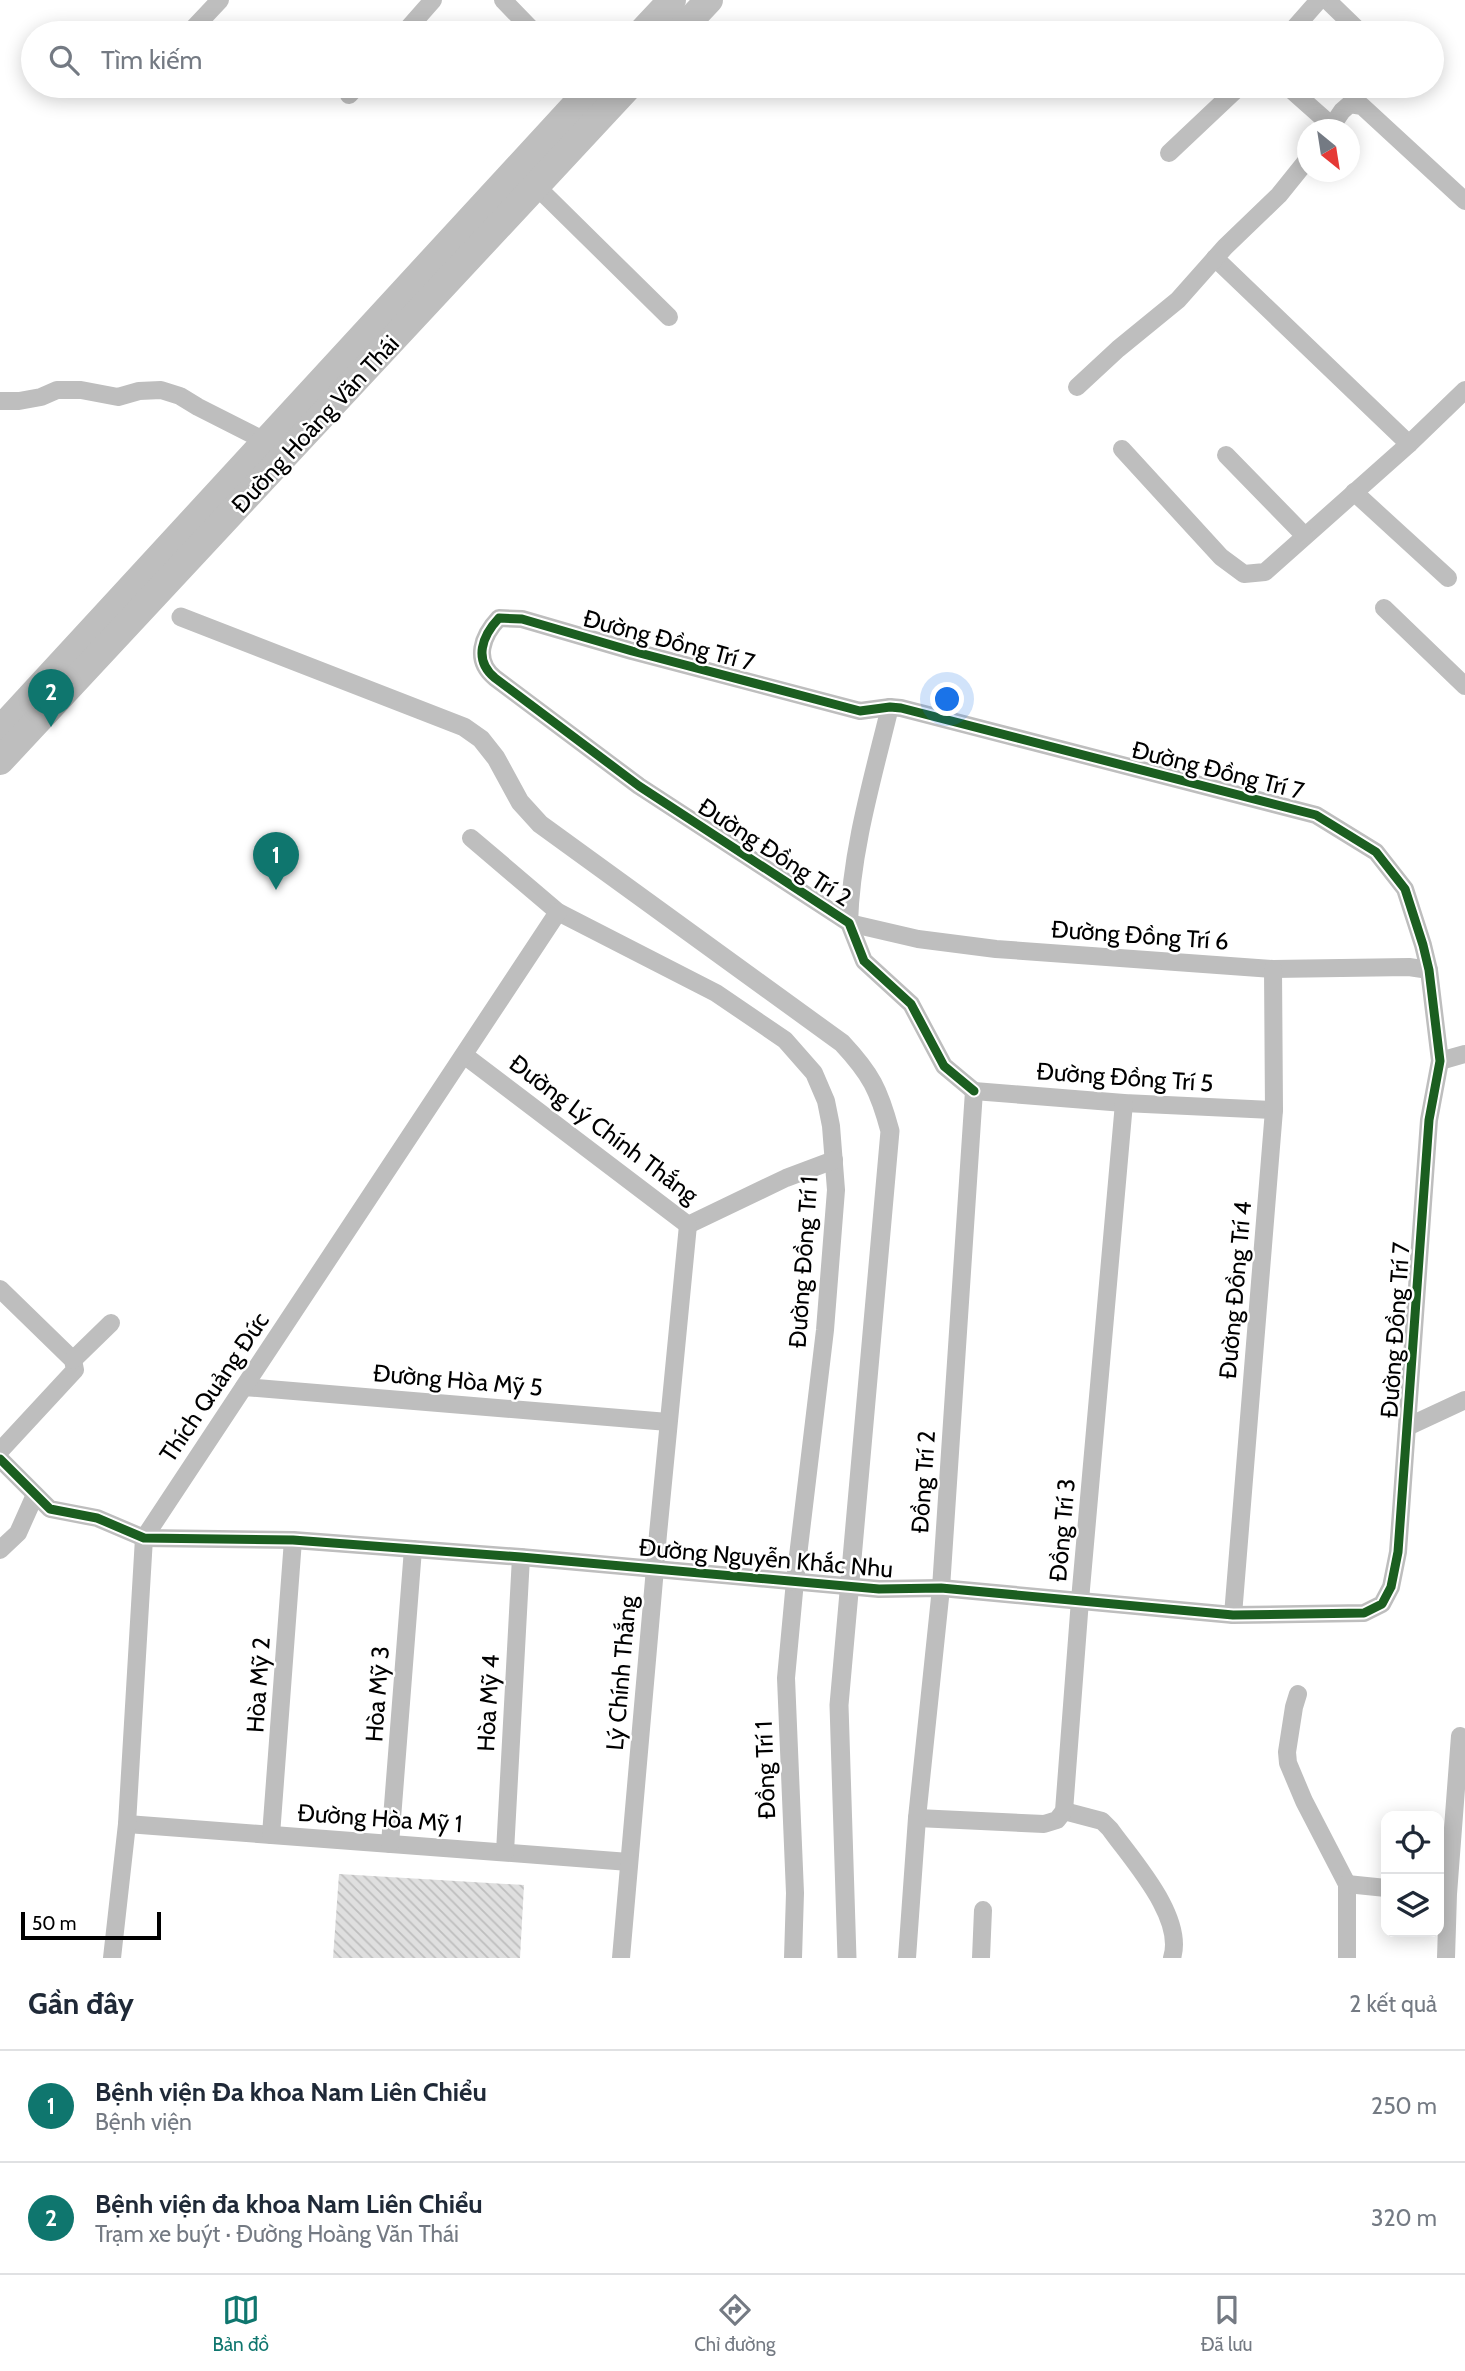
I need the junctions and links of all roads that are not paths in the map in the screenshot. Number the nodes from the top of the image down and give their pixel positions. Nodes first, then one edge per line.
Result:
1 (220, 0) edge
2 (433, 0) edge
3 (502, 0) edge
4 (672, 0) edge
5 (709, 0) edge
6 (1320, 0) edge
7 (1328, 0) edge
8 (200, 21) edge
9 (415, 21) edge
10 (523, 21) edge
11 (652, 21) edge
12 (689, 21) edge
13 (1301, 21) edge
14 (1349, 21) edge
15 (580, 98) edge
16 (618, 98) edge
17 (1227, 98) edge
18 (1300, 98) edge
19 (1322, 119) edge
20 (1337, 119) edge
21 (1169, 153) dead end
22 (1297, 172) edge
23 (536, 186) junction
24 (1465, 201) edge
25 (1215, 258) junction
26 (669, 317) dead end
27 (1077, 387) dead end
28 (1465, 390) edge
29 (0, 401) edge
30 (265, 441) junction
31 (1409, 444) junction
32 (1122, 449) dead end
33 (1226, 455) dead end
34 (1354, 492) junction
35 (1304, 535) junction
36 (1448, 578) dead end
37 (1384, 608) dead end
38 (67, 674) junction
39 (1464, 686) edge
40 (506, 687) joint
41 (890, 707) junction
42 (0, 730) edge
43 (0, 761) edge
44 (471, 838) dead end
45 (558, 912) junction
46 (849, 923) junction
47 (1273, 969) junction
48 (1429, 970) junction
49 (1465, 1054) edge
50 (464, 1055) junction
51 (1440, 1060) junction
52 (974, 1091) junction
53 (1124, 1103) junction
54 (1274, 1110) junction
55 (834, 1160) junction
56 (688, 1225) junction
57 (0, 1289) edge
58 (111, 1323) dead end
59 (73, 1360) junction
60 (244, 1387) junction
61 (1465, 1400) edge
62 (668, 1422) junction
63 (1407, 1427) junction
64 (0, 1451) edge
65 (0, 1459) edge
66 (35, 1495) junction
67 (144, 1538) junction
68 (293, 1540) junction
69 (413, 1549) junction
70 (0, 1550) edge
71 (521, 1557) junction
72 (654, 1568) junction
73 (804, 1581) junction
74 (941, 1588) junction
75 (1080, 1600) junction
76 (1382, 1604) joint
77 (1233, 1615) junction
78 (1298, 1695) dead end
79 (1460, 1736) dead end
80 (1461, 1786) edge
81 (1064, 1811) junction
82 (917, 1818) junction
83 (127, 1824) junction
84 (271, 1835) junction
85 (390, 1844) junction
86 (505, 1852) junction
87 (629, 1862) junction
88 (1347, 1884) junction
89 (1381, 1887) edge
90 (1451, 1894) edge
91 (982, 1910) dead end
92 (112, 1958) edge
93 (621, 1958) edge
94 (793, 1958) edge
95 (907, 1958) edge
96 (981, 1958) edge
97 (1172, 1958) edge
98 (1347, 1958) edge
99 (1446, 1958) edge

1 - 8 street
2 - 9 street
3 - 10 street
4 - 11 main road
5 - 12 main road
6 - 13 street
7 - 14 street
15 - 30 main road, Đường Hoàng Văn Thái
16 - 23 main road, Đường Hoàng Văn Thái
17 - 21 street
18 - 19 street
20 - 24 street
22 - 25 street
23 - 26 street
23 - 38 main road, Đường Hoàng Văn Thái
25 - 27 street
25 - 31 street
28 - 31 street
29 - 30 street
30 - 38 main road, Đường Hoàng Văn Thái
31 - 34 street
32 - 35 street
33 - 35 street
34 - 35 street
34 - 36 street
37 - 39 street
38 - 42 main road, Đường Hoàng Văn Thái
38 - 43 main road, Đường Hoàng Văn Thái
40 - 41 street, Đường Đồng Trí 7
40 - 46 street, Đường Đồng Trí 2
41 - 46 street
41 - 48 street, Đường Đồng Trí 7
44 - 45 street, Đường Đồng Trí 1
45 - 50 street, Thích Quảng Đức
45 - 55 street, Đường Đồng Trí 1
46 - 47 street, Đường Đồng Trí 6
46 - 52 street, Đường Đồng Trí 2
47 - 48 street, Đường Đồng Trí 6
47 - 54 street, Đường Đồng Trí 4
48 - 51 street, Đường Đồng Trí 7
49 - 51 street
50 - 56 street, Đường Lý Chính Thắng
50 - 60 street, Thích Quảng Đức
51 - 63 street, Đường Đồng Trí 7
52 - 53 street, Đường Đồng Trí 5
52 - 74 street, Đồng Trí 2
53 - 54 street, Đường Đồng Trí 5
53 - 75 street, Đồng Trí 3
54 - 77 street, Đường Đồng Trí 4
55 - 56 street, Đường Lý Chính Thắng
55 - 73 street, Đường Đồng Trí 1
56 - 62 street, Lý Chính Thắng
57 - 59 street
58 - 59 street
59 - 64 street
60 - 62 street, Đường Hòa Mỹ 5
60 - 67 street, Thích Quảng Đức
61 - 63 street
62 - 72 street, Lý Chính Thắng
63 - 76 street, Đường Đồng Trí 7
65 - 66 street
66 - 67 street
66 - 70 street
67 - 68 street, Đường Nguyễn Khắc Nhu
67 - 83 street
68 - 69 street, Đường Nguyễn Khắc Nhu
68 - 84 street, Hòa Mỹ 2
69 - 71 street, Đường Nguyễn Khắc Nhu
69 - 85 street, Hòa Mỹ 3
71 - 72 street, Đường Nguyễn Khắc Nhu
71 - 86 street, Hòa Mỹ 4
72 - 73 street, Đường Nguyễn Khắc Nhu
72 - 87 street, Lý Chính Thắng
73 - 74 street, Đường Nguyễn Khắc Nhu
73 - 94 street, Đồng Trí 1
74 - 75 street, Đường Nguyễn Khắc Nhu
74 - 82 street, Đồng Trí 2
75 - 77 street, Đường Nguyễn Khắc Nhu
75 - 81 street, Đồng Trí 3
76 - 77 street, Đường Nguyễn Khắc Nhu
78 - 88 street
79 - 80 street
80 - 90 street
81 - 82 street
81 - 97 street
82 - 95 street, Đồng Trí 2
83 - 84 street, Đường Hòa Mỹ 1
83 - 92 street
84 - 85 street, Đường Hòa Mỹ 1
85 - 86 street, Đường Hòa Mỹ 1
86 - 87 street, Đường Hòa Mỹ 1
87 - 93 street, Lý Chính Thắng
88 - 89 street
88 - 98 street
90 - 99 street
91 - 96 street

